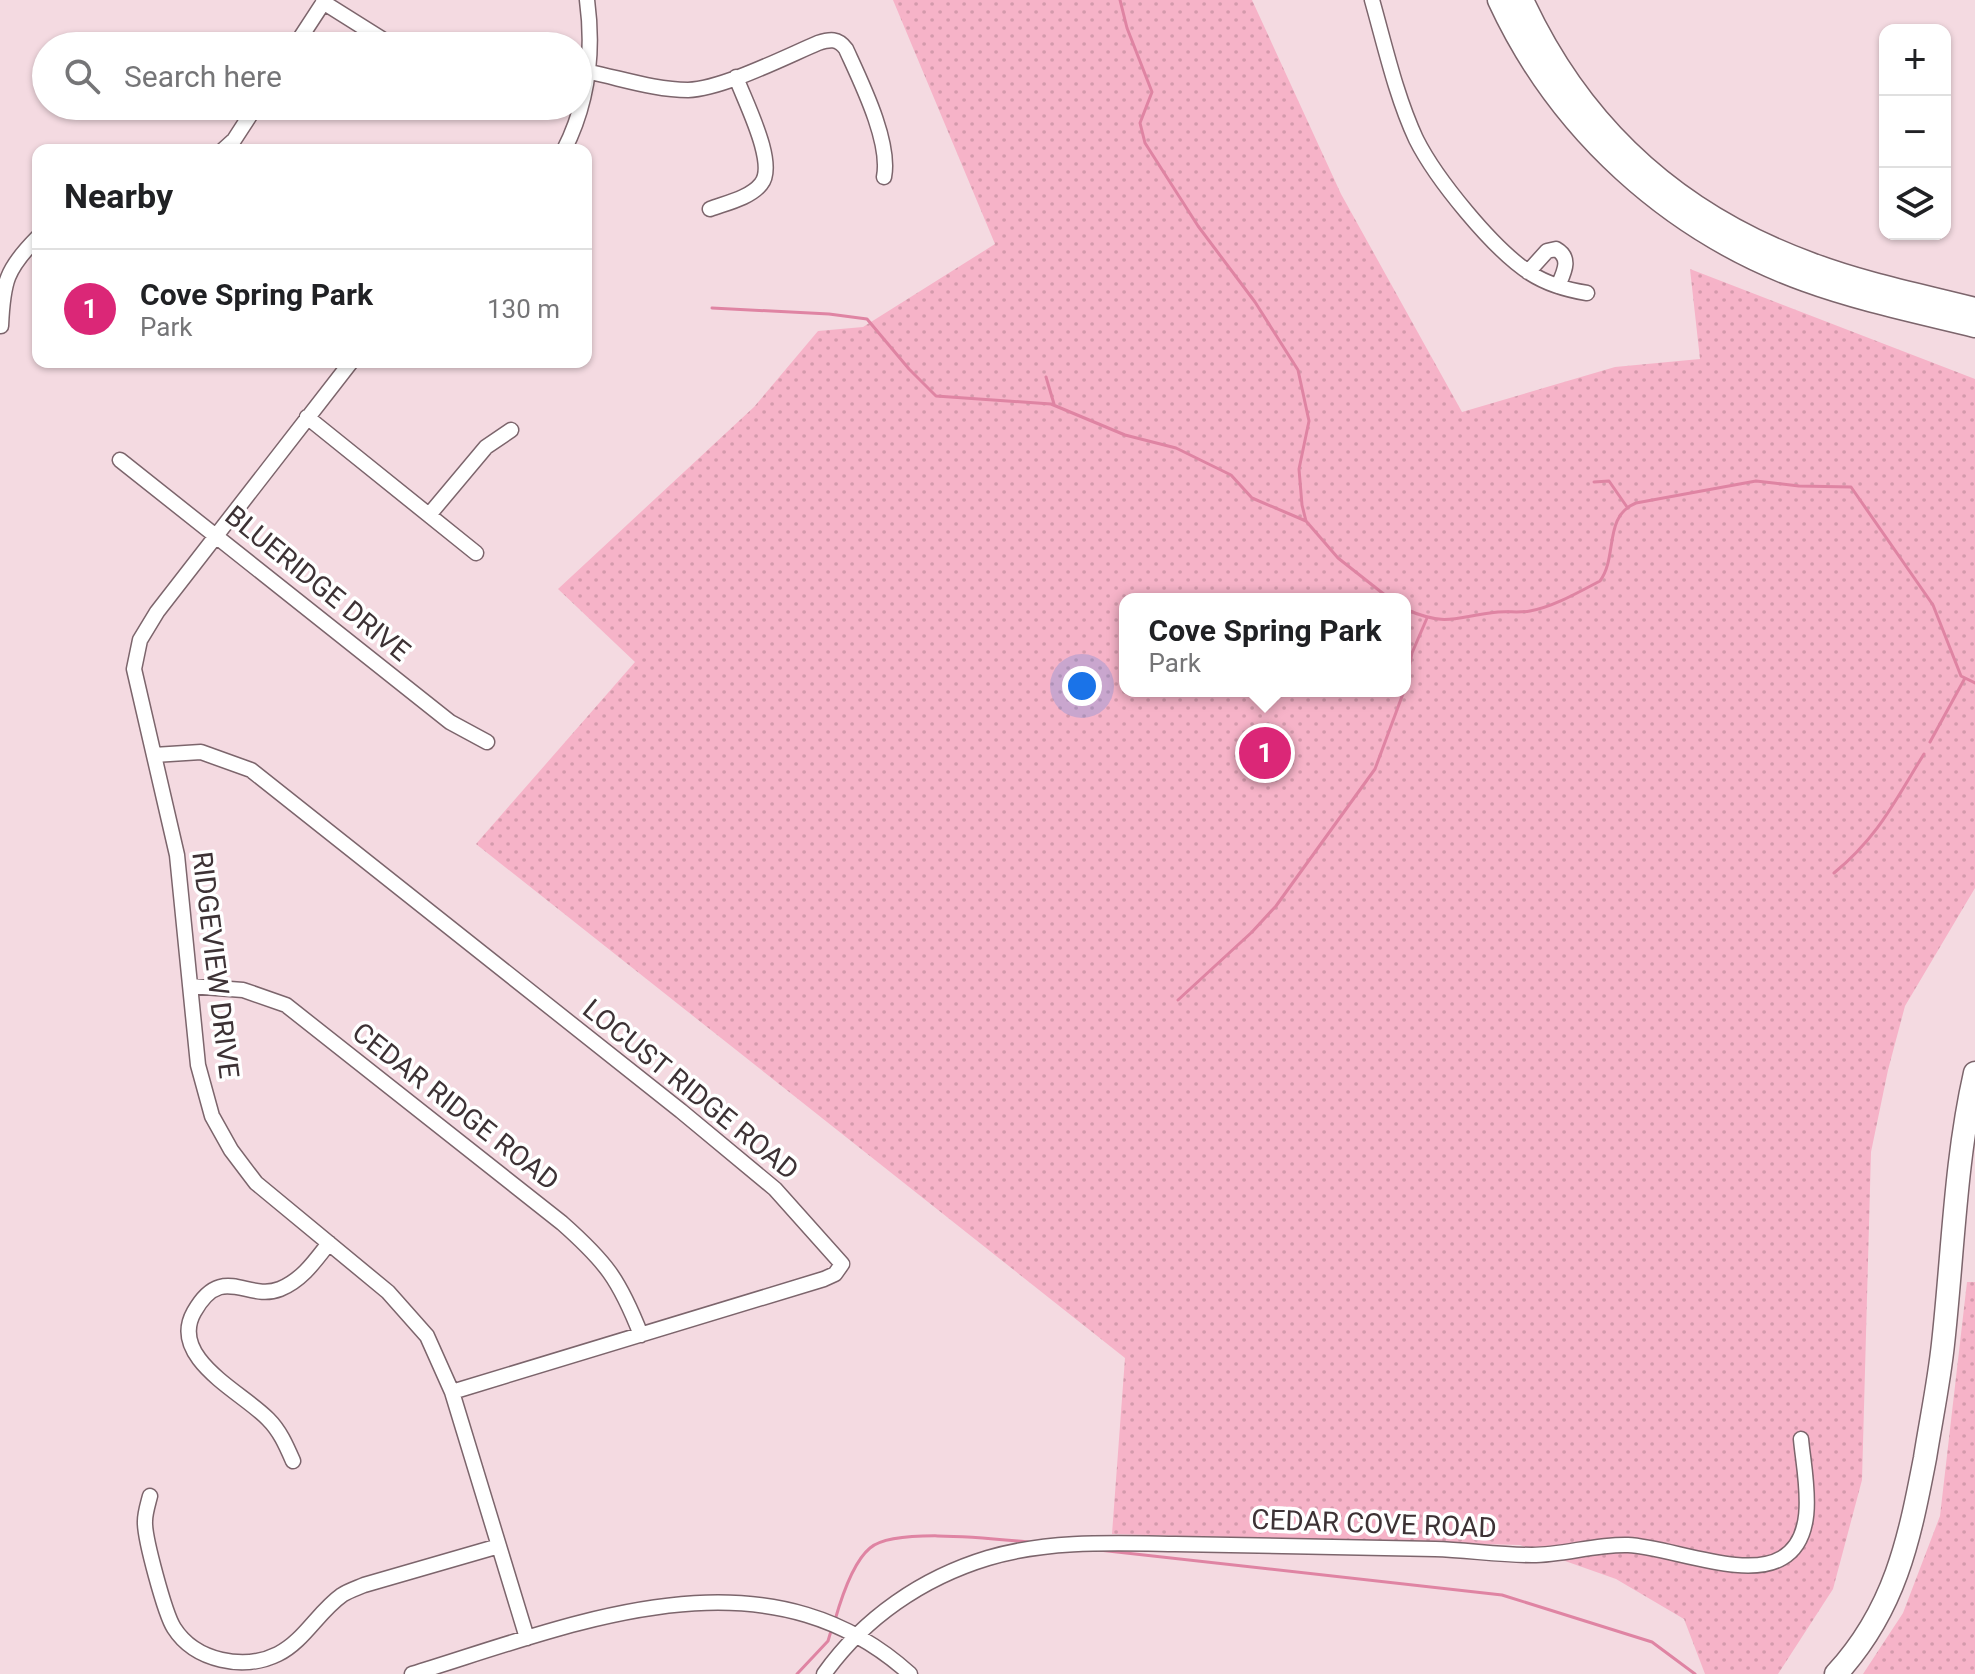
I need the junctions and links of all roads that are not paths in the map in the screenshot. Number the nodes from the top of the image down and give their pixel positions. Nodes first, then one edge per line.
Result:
1 (587, 0) edge
2 (1372, 0) edge
3 (1499, 0) edge
4 (1522, 0) edge
5 (324, 1) edge
6 (304, 32) edge
7 (372, 32) edge
8 (591, 32) edge
9 (592, 73) edge
10 (736, 77) junction
11 (246, 120) edge
12 (577, 120) edge
13 (229, 144) edge
14 (567, 144) edge
15 (884, 177) dead end
16 (710, 209) dead end
17 (32, 243) edge
18 (4, 272) edge
19 (1528, 272) junction
20 (1558, 286) junction
21 (1587, 293) dead end
22 (1975, 308) edge
23 (1, 326) edge
24 (1975, 326) edge
25 (346, 368) edge
26 (307, 417) junction
27 (511, 430) dead end
28 (120, 460) dead end
29 (429, 515) junction
30 (217, 536) junction
31 (476, 553) dead end
32 (487, 742) dead end
33 (154, 755) junction
34 (190, 986) junction
35 (1975, 1073) edge
36 (329, 1243) junction
37 (641, 1335) junction
38 (452, 1392) junction
39 (1801, 1439) dead end
40 (293, 1461) dead end
41 (150, 1496) dead end
42 (499, 1546) junction
43 (855, 1634) junction
44 (527, 1638) junction
45 (412, 1674) edge
46 (824, 1674) edge
47 (910, 1674) edge
48 (1836, 1674) edge

1 - 8 street
2 - 19 street
3 - 24 highway
4 - 22 highway
5 - 6 street
5 - 7 street
9 - 10 street
10 - 15 street
10 - 16 street
11 - 13 street
12 - 14 street
17 - 18 street
18 - 23 street
19 - 20 street
19 - 20 street
20 - 21 street
25 - 26 street, RIDGEVIEW DRIVE
26 - 29 street
26 - 30 street, RIDGEVIEW DRIVE
27 - 29 street
28 - 30 street, BLUERIDGE DRIVE
29 - 31 street
30 - 32 street, BLUERIDGE DRIVE
30 - 33 street, RIDGEVIEW DRIVE
33 - 34 street, RIDGEVIEW DRIVE
33 - 37 street, LOCUST RIDGE ROAD
34 - 36 street, RIDGEVIEW DRIVE
34 - 37 street, CEDAR RIDGE ROAD
35 - 48 highway
36 - 38 street, RIDGEVIEW DRIVE
36 - 40 street
37 - 38 street, LOCUST RIDGE ROAD
38 - 42 street, RIDGEVIEW DRIVE
39 - 43 street, CEDAR COVE ROAD
41 - 42 street
42 - 44 street, RIDGEVIEW DRIVE
43 - 44 street
43 - 46 street, CEDAR COVE ROAD
43 - 47 street
44 - 45 street

